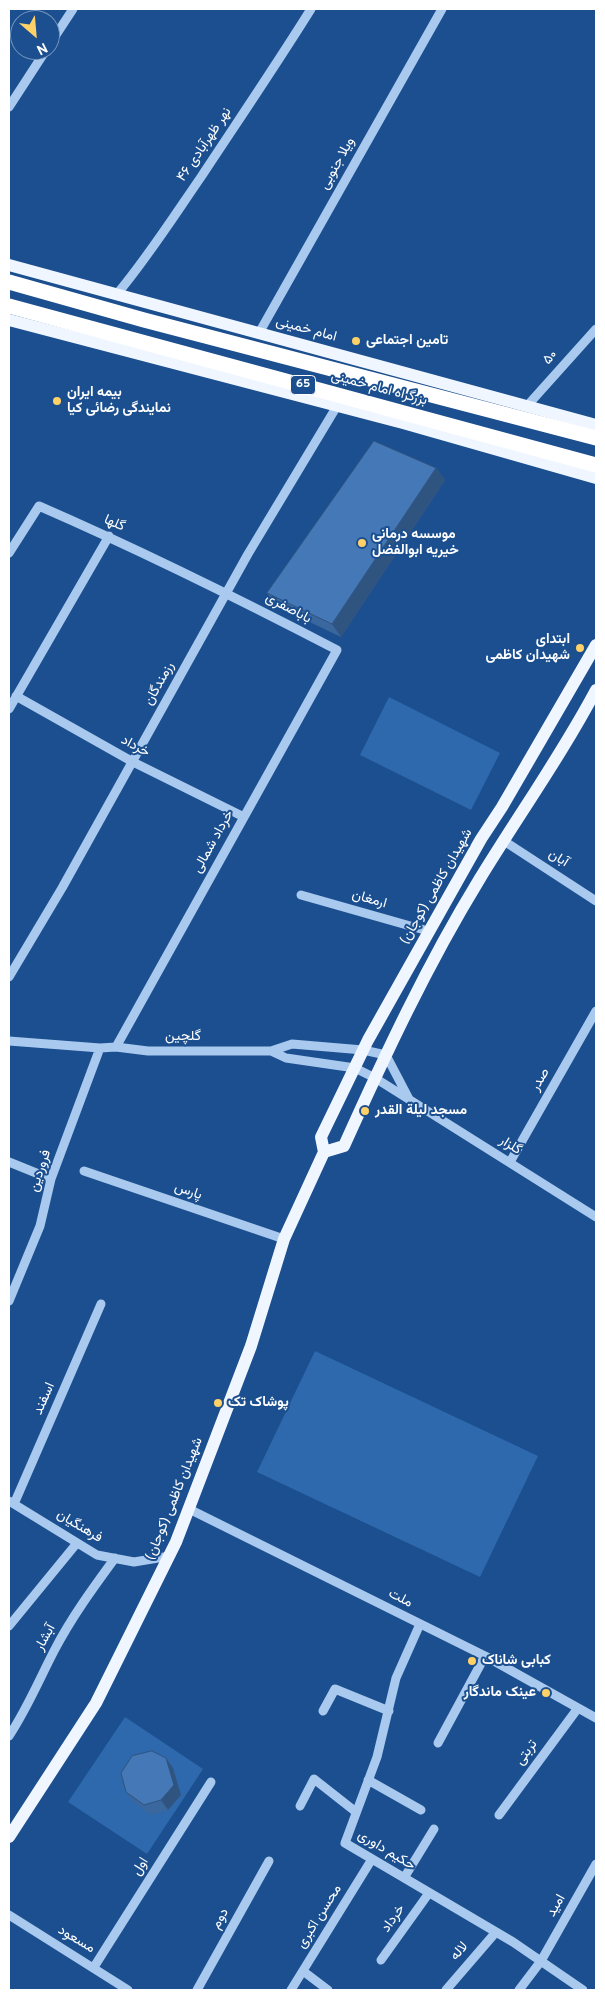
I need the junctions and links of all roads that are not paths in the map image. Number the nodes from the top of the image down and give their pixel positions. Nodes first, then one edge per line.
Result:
1 (73, 9) edge
2 (312, 9) edge
3 (442, 9) edge
4 (60, 29) edge
5 (40, 60) edge
6 (9, 107) edge
7 (9, 264) edge
8 (9, 282) edge
9 (117, 294) junction
10 (9, 306) edge
11 (9, 320) edge
12 (596, 329) edge
13 (259, 333) junction
14 (337, 406) junction
15 (527, 406) junction
16 (596, 425) edge
17 (596, 438) edge
18 (596, 465) edge
19 (596, 478) edge
20 (110, 536) junction
21 (9, 553) edge
22 (226, 592) junction
23 (596, 645) edge
24 (337, 650) joint
25 (596, 690) edge
26 (16, 696) junction
27 (9, 709) edge
28 (133, 762) junction
29 (244, 817) junction
30 (504, 841) junction
31 (301, 895) dead end
32 (596, 901) edge
33 (428, 931) junction
34 (9, 977) edge
35 (596, 1011) edge
36 (9, 1041) edge
37 (116, 1047) junction
38 (100, 1048) junction
39 (363, 1050) junction
40 (271, 1051) junction
41 (386, 1055) junction
42 (355, 1068) junction
43 (375, 1078) junction
44 (409, 1100) junction
45 (324, 1152) junction
46 (9, 1162) edge
47 (510, 1162) junction
48 (84, 1170) dead end
49 (51, 1179) junction
50 (596, 1218) edge
51 (284, 1239) junction
52 (9, 1302) edge
53 (101, 1304) dead end
54 (11, 1502) edge
55 (189, 1509) junction
56 (77, 1543) junction
57 (170, 1556) junction
58 (114, 1558) junction
59 (420, 1624) junction
60 (9, 1626) edge
61 (485, 1656) junction
62 (578, 1708) junction
63 (323, 1711) dead end
64 (388, 1711) junction
65 (596, 1718) edge
66 (9, 1736) edge
67 (438, 1743) dead end
68 (368, 1780) junction
69 (211, 1782) dead end
70 (300, 1806) dead end
71 (421, 1810) dead end
72 (356, 1812) junction
73 (499, 1815) dead end
74 (434, 1829) dead end
75 (9, 1837) edge
76 (372, 1859) junction
77 (269, 1861) dead end
78 (596, 1864) edge
79 (404, 1878) junction
80 (429, 1893) junction
81 (9, 1915) edge
82 (496, 1932) junction
83 (381, 1960) dead end
84 (541, 1962) junction
85 (94, 1967) junction
86 (303, 1971) junction
87 (128, 1990) edge
88 (197, 1990) edge
89 (291, 1990) edge
90 (328, 1990) edge
91 (446, 1990) edge
92 (519, 1990) edge
93 (583, 1990) edge

1 - 4 street
2 - 9 street, نهر ظهرآبادی ۴۶
3 - 13 street, ویلا جنوبی
5 - 6 street
7 - 9 main road, امام خمینی
8 - 17 highway, بزرگراه امام خمینی / 65
9 - 13 main road, امام خمینی
10 - 18 highway, بزرگراه امام خمینی / 65
11 - 14 main road
12 - 15 street, ۵۰
13 - 15 main road, امام خمینی
14 - 19 main road
14 - 22 street, رزمندگان
15 - 16 main road, امام خمینی
20 - 21 street, گلها
20 - 22 street, گلها
20 - 26 street
22 - 24 street, باباصفری
22 - 28 street, رزمندگان
23 - 33 main road, شهیدان کاظمی (کوجان)
24 - 29 street, خرداد شمالی
25 - 30 main road
26 - 27 street
26 - 28 street, خرداد
28 - 29 street, خرداد
28 - 34 street, رزمندگان
29 - 37 street, خرداد شمالی
30 - 32 street, آبان
30 - 41 main road
31 - 33 street, ارمغان
33 - 39 main road, شهیدان کاظمی (کوجان)
35 - 47 street, صدر
36 - 38 street, گلچین
37 - 38 street, گلچین
37 - 40 street, گلچین
38 - 49 street, فروردین
39 - 40 street
39 - 41 street
39 - 42 main road, شهیدان کاظمی (کوجان)
40 - 42 street, گلچین
41 - 43 main road
41 - 44 street
42 - 43 street, گلچین
42 - 45 main road, شهیدان کاظمی (کوجان)
43 - 44 street, گلزار
43 - 45 main road
44 - 47 street, گلزار
45 - 51 main road, شهیدان کاظمی (کوجان)
46 - 49 street
47 - 50 street, گلزار
48 - 51 street, پارس
49 - 52 street, فروردین
51 - 55 main road, شهیدان کاظمی (کوجان)
53 - 54 street, اسفند
54 - 56 street, فرهنگیان
55 - 57 main road, شهیدان کاظمی (کوجان)
55 - 59 street, ملت
56 - 58 street, فرهنگیان
56 - 60 street
57 - 58 street, فرهنگیان
57 - 75 main road, شهیدان کاظمی (کوجان)
58 - 66 street, آبشار
59 - 61 street, ملت
59 - 64 street, حکیم داوری
61 - 62 street, ملت
61 - 67 street
62 - 65 street, ملت
62 - 73 street, تربتی
63 - 64 street
64 - 68 street, حکیم داوری
68 - 71 street
68 - 72 street, حکیم داوری
69 - 85 street, اول
70 - 72 street
72 - 76 street, حکیم داوری
74 - 79 street
76 - 79 street, حکیم داوری
76 - 86 street, محسن اکبری
77 - 88 street, دوم
78 - 84 street, امید
79 - 80 street, حکیم داوری
80 - 82 street, حکیم داوری
80 - 83 street, خرداد
81 - 85 street, مسعود
82 - 84 street, حکیم داوری
82 - 91 street, لاله
84 - 92 street, امید
84 - 93 street, حکیم داوری
85 - 87 street, مسعود
86 - 89 street, محسن اکبری
86 - 90 street

